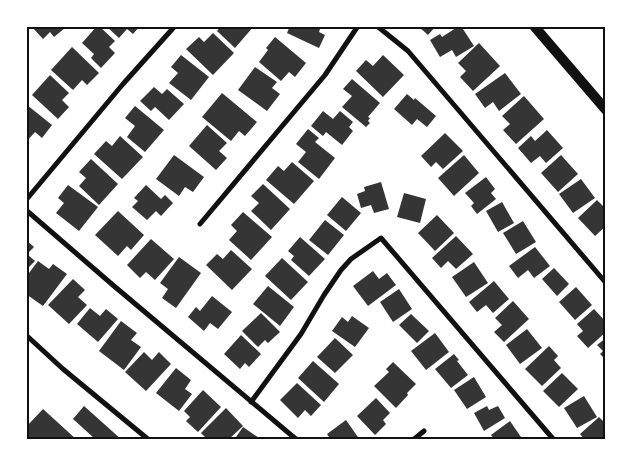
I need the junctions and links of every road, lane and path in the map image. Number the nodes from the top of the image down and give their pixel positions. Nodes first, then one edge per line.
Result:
1 (175, 26) edge
2 (358, 26) edge
3 (377, 26) edge
4 (534, 26) edge
5 (606, 110) edge
6 (26, 200) edge
7 (26, 210) edge
8 (200, 224) dead end
9 (606, 283) edge
10 (26, 335) edge
11 (251, 402) junction
12 (424, 430) dead end
13 (149, 440) edge
14 (297, 440) edge
15 (413, 440) edge
16 (554, 440) edge

1 - 6 street
2 - 8 street
3 - 9 street
4 - 5 main road
7 - 11 street
10 - 13 street
11 - 14 street
11 - 16 street
12 - 15 street

